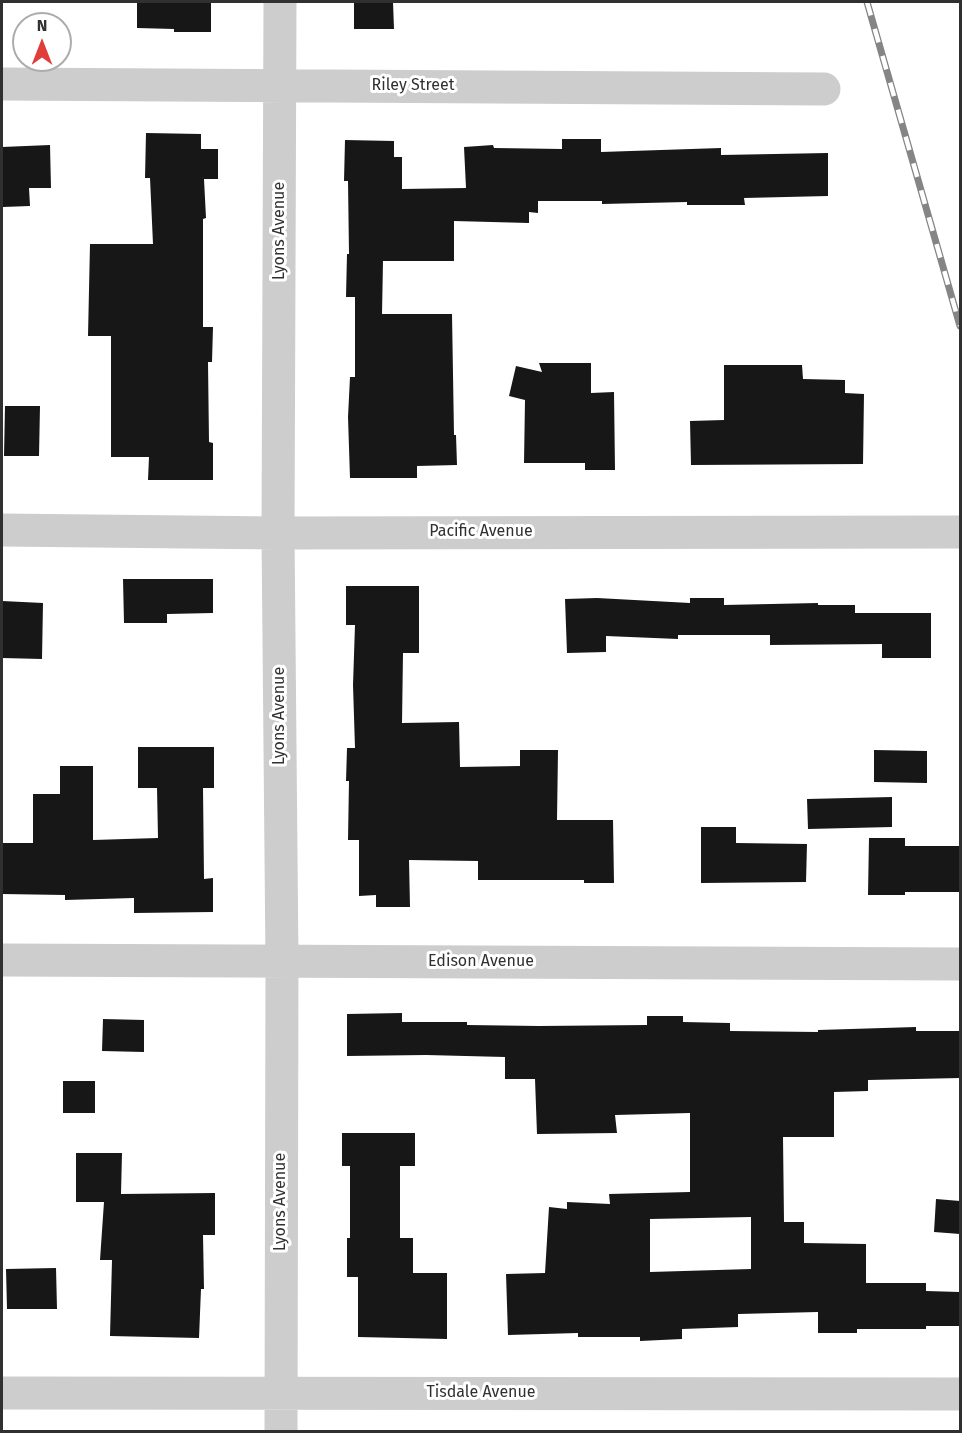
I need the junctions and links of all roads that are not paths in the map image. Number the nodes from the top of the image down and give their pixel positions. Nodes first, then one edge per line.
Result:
1 (280, 2) edge
2 (2, 84) edge
3 (280, 85) junction
4 (824, 88) dead end
5 (2, 530) edge
6 (960, 532) edge
7 (278, 533) junction
8 (2, 960) edge
9 (282, 962) junction
10 (960, 964) edge
11 (281, 1392) junction
12 (2, 1393) edge
13 (960, 1394) edge
14 (281, 1431) edge

1 - 3 street, Lyons Avenue
2 - 3 street, Riley Street
3 - 4 street, Riley Street
3 - 7 street, Lyons Avenue
5 - 7 street, Pacific Avenue
6 - 7 street, Pacific Avenue
7 - 9 street, Lyons Avenue
8 - 9 street, Edison Avenue
9 - 10 street, Edison Avenue
9 - 11 street, Lyons Avenue
11 - 12 street, Tisdale Avenue
11 - 13 street, Tisdale Avenue
11 - 14 street, Lyons Avenue

